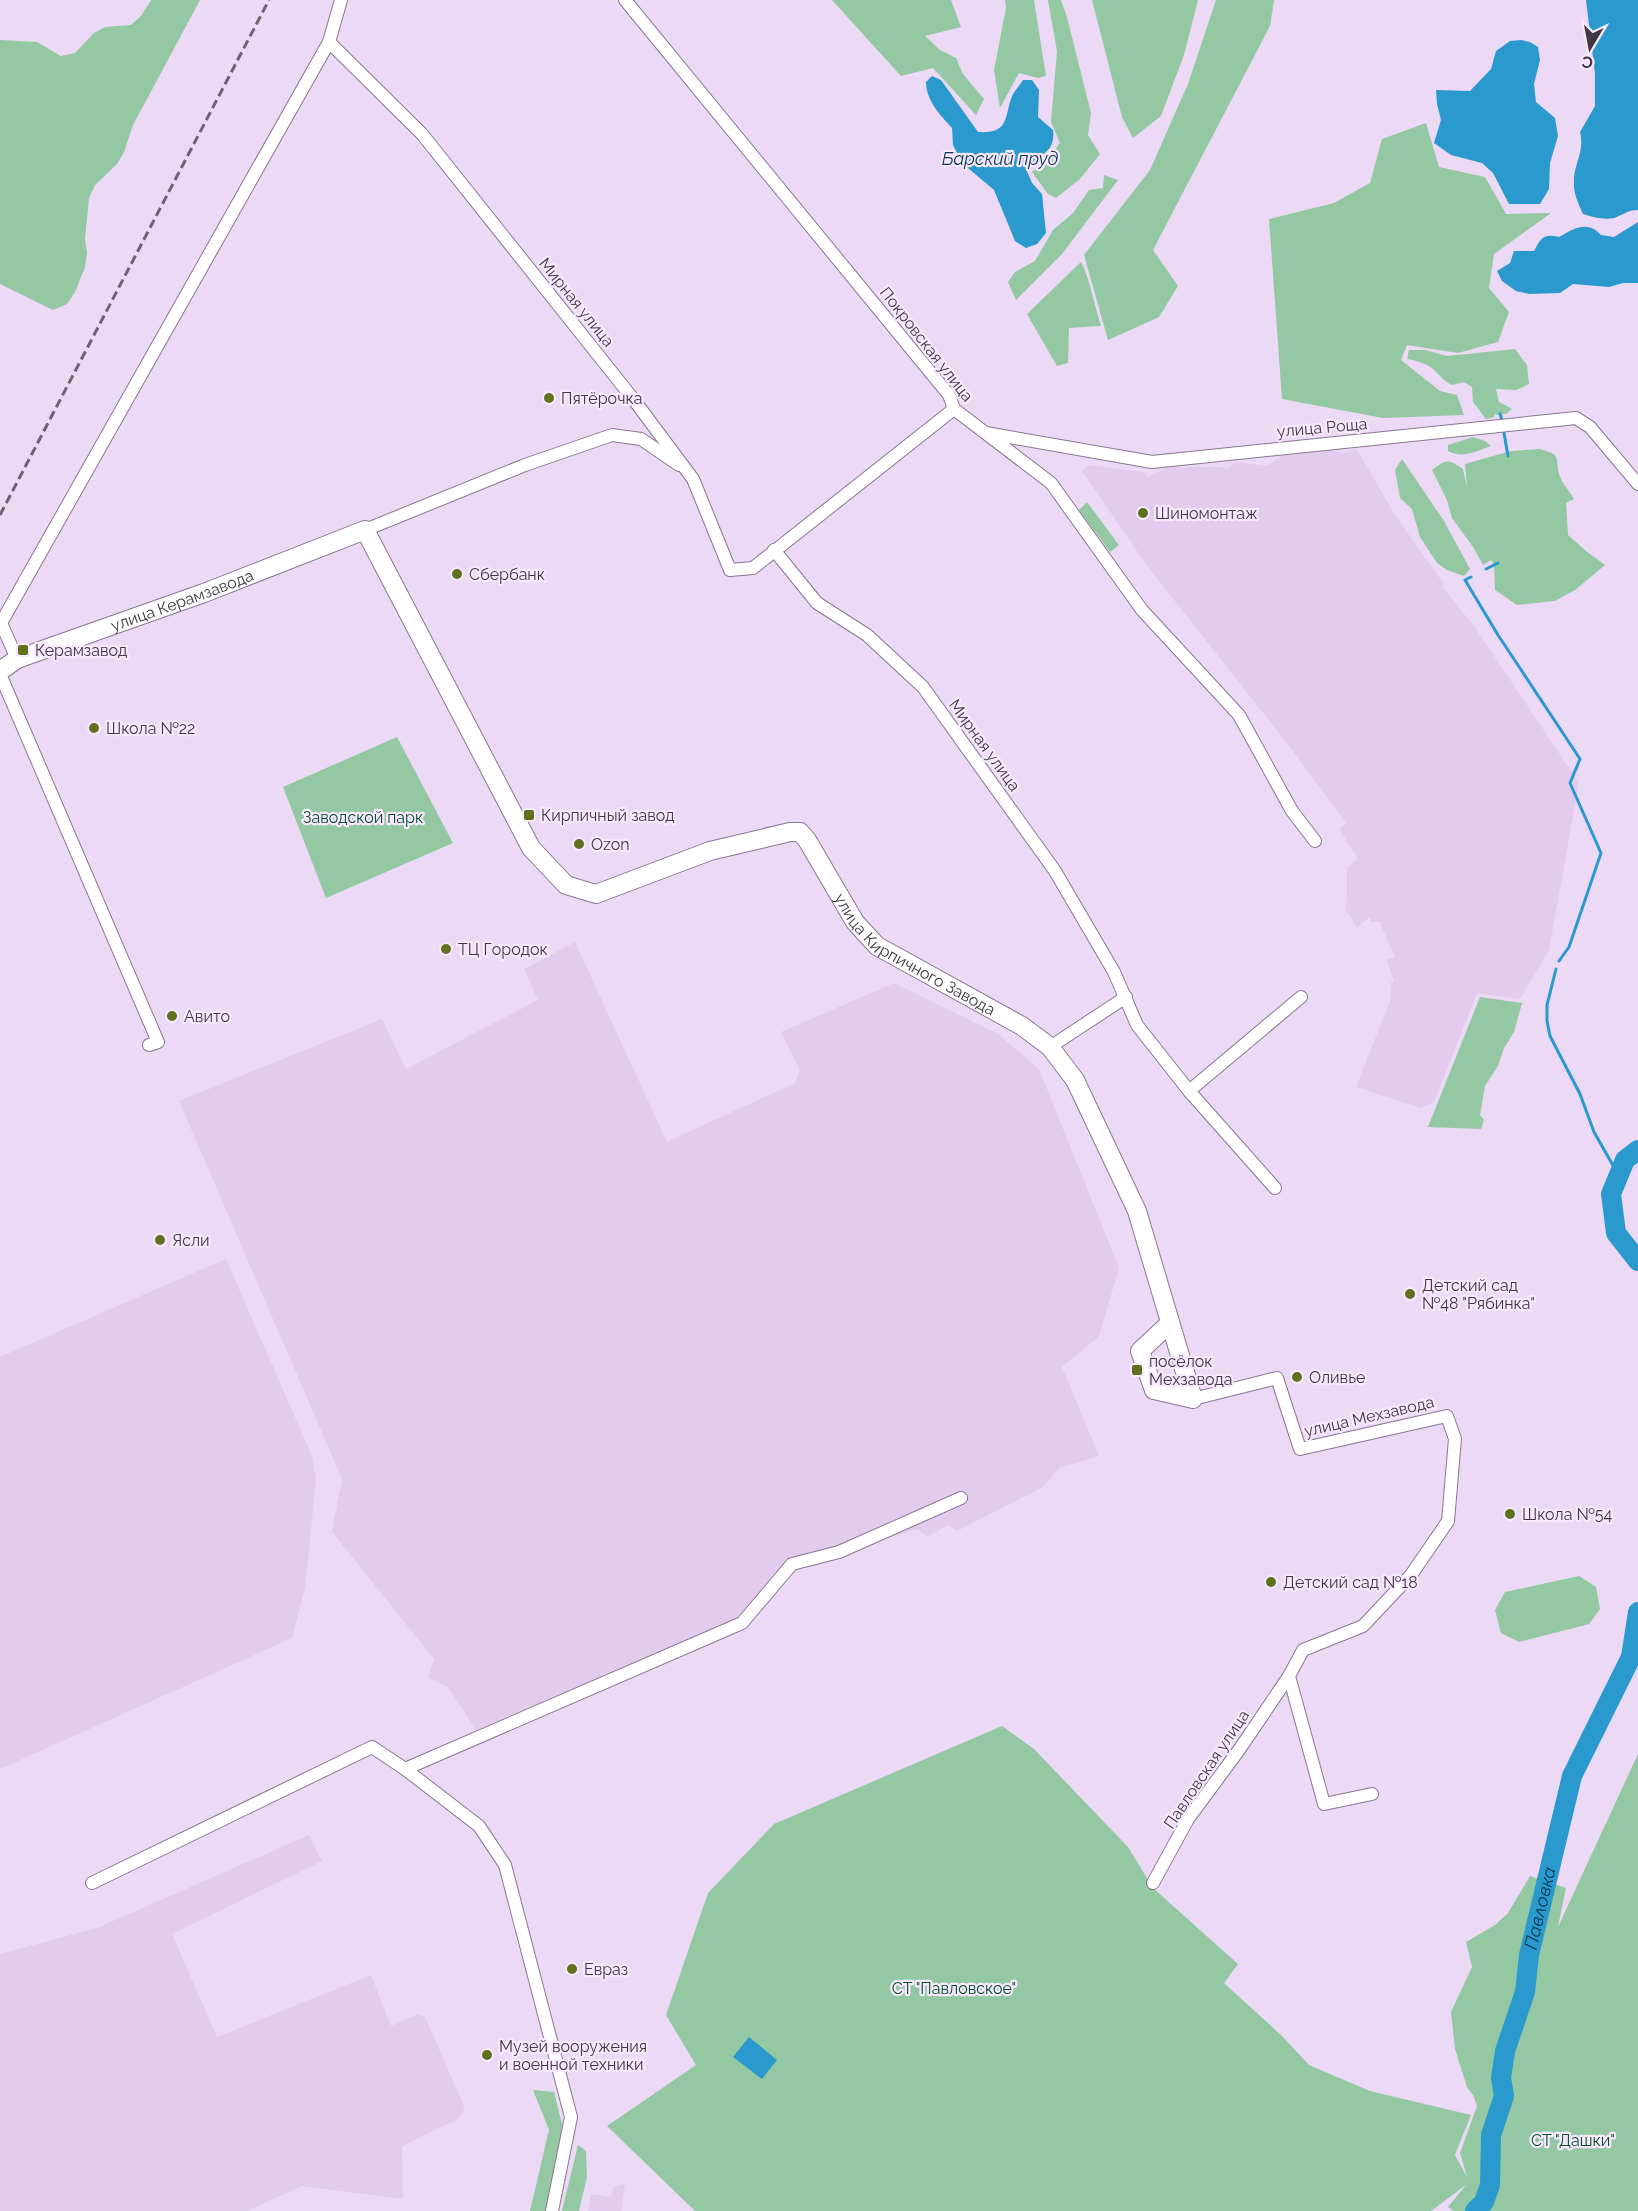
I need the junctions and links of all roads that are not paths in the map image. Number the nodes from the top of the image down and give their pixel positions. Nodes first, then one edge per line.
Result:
1 (342, 0) edge
2 (625, 0) edge
3 (328, 42) junction
4 (954, 409) junction
5 (982, 432) junction
6 (688, 472) junction
7 (1638, 484) edge
8 (365, 530) junction
9 (774, 550) junction
10 (17, 658) junction
11 (0, 673) edge
12 (1315, 841) dead end
13 (1125, 997) junction
14 (1301, 997) dead end
15 (149, 1046) dead end
16 (1050, 1047) junction
17 (1189, 1091) junction
18 (1275, 1188) dead end
19 (1170, 1323) junction
20 (1193, 1399) junction
21 (961, 1498) dead end
22 (1288, 1676) junction
23 (405, 1769) junction
24 (1372, 1794) dead end
25 (92, 1883) dead end
26 (1153, 1883) dead end
27 (552, 2211) edge

1 - 3 street
2 - 4 street, Покровская улица
3 - 6 street, Мирная улица
3 - 10 street
4 - 5 street, Покровская улица
4 - 9 street, Мирная улица
5 - 7 street, улица Роща
5 - 12 street, Покровская улица
6 - 8 street, улица Керамзавода
6 - 9 street, Мирная улица
8 - 10 street, улица Керамзавода
8 - 16 street, улица Кирпичного Завода
9 - 13 street, Мирная улица
10 - 11 street, улица Керамзавода
11 - 15 street
13 - 16 street
13 - 17 street, Мирная улица
14 - 17 street
16 - 19 street, улица Кирпичного Завода
17 - 18 street, Мирная улица
19 - 20 street, улица Кирпичного Завода
19 - 20 street
20 - 22 street, улица Мехзавода
21 - 23 street
22 - 24 street
22 - 26 street, Павловская улица
23 - 25 street
23 - 27 street

